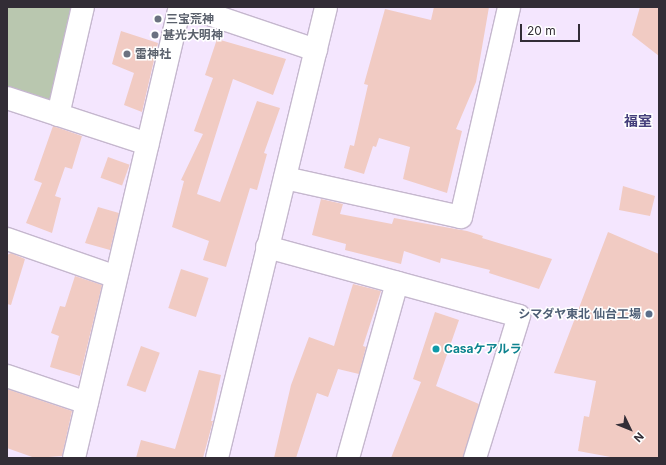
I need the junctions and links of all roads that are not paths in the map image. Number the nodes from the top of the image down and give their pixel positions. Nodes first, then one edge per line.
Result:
1 (83, 7) edge
2 (180, 7) edge
3 (188, 7) edge
4 (326, 7) edge
5 (509, 7) edge
6 (316, 50) junction
7 (7, 98) edge
8 (58, 115) junction
9 (148, 144) junction
10 (285, 178) junction
11 (7, 238) edge
12 (266, 247) junction
13 (116, 277) junction
14 (397, 283) junction
15 (7, 376) edge
16 (87, 403) junction
17 (74, 458) edge
18 (217, 458) edge
19 (348, 458) edge
20 (475, 458) edge

1 - 8 street
2 - 9 street
3 - 6 street
4 - 6 street
5 - 10 street
6 - 10 street
7 - 8 street
8 - 9 street
9 - 13 street
10 - 12 street
11 - 13 street
12 - 14 street
12 - 18 street
13 - 16 street
14 - 19 street
14 - 20 street
15 - 16 street
16 - 17 street

